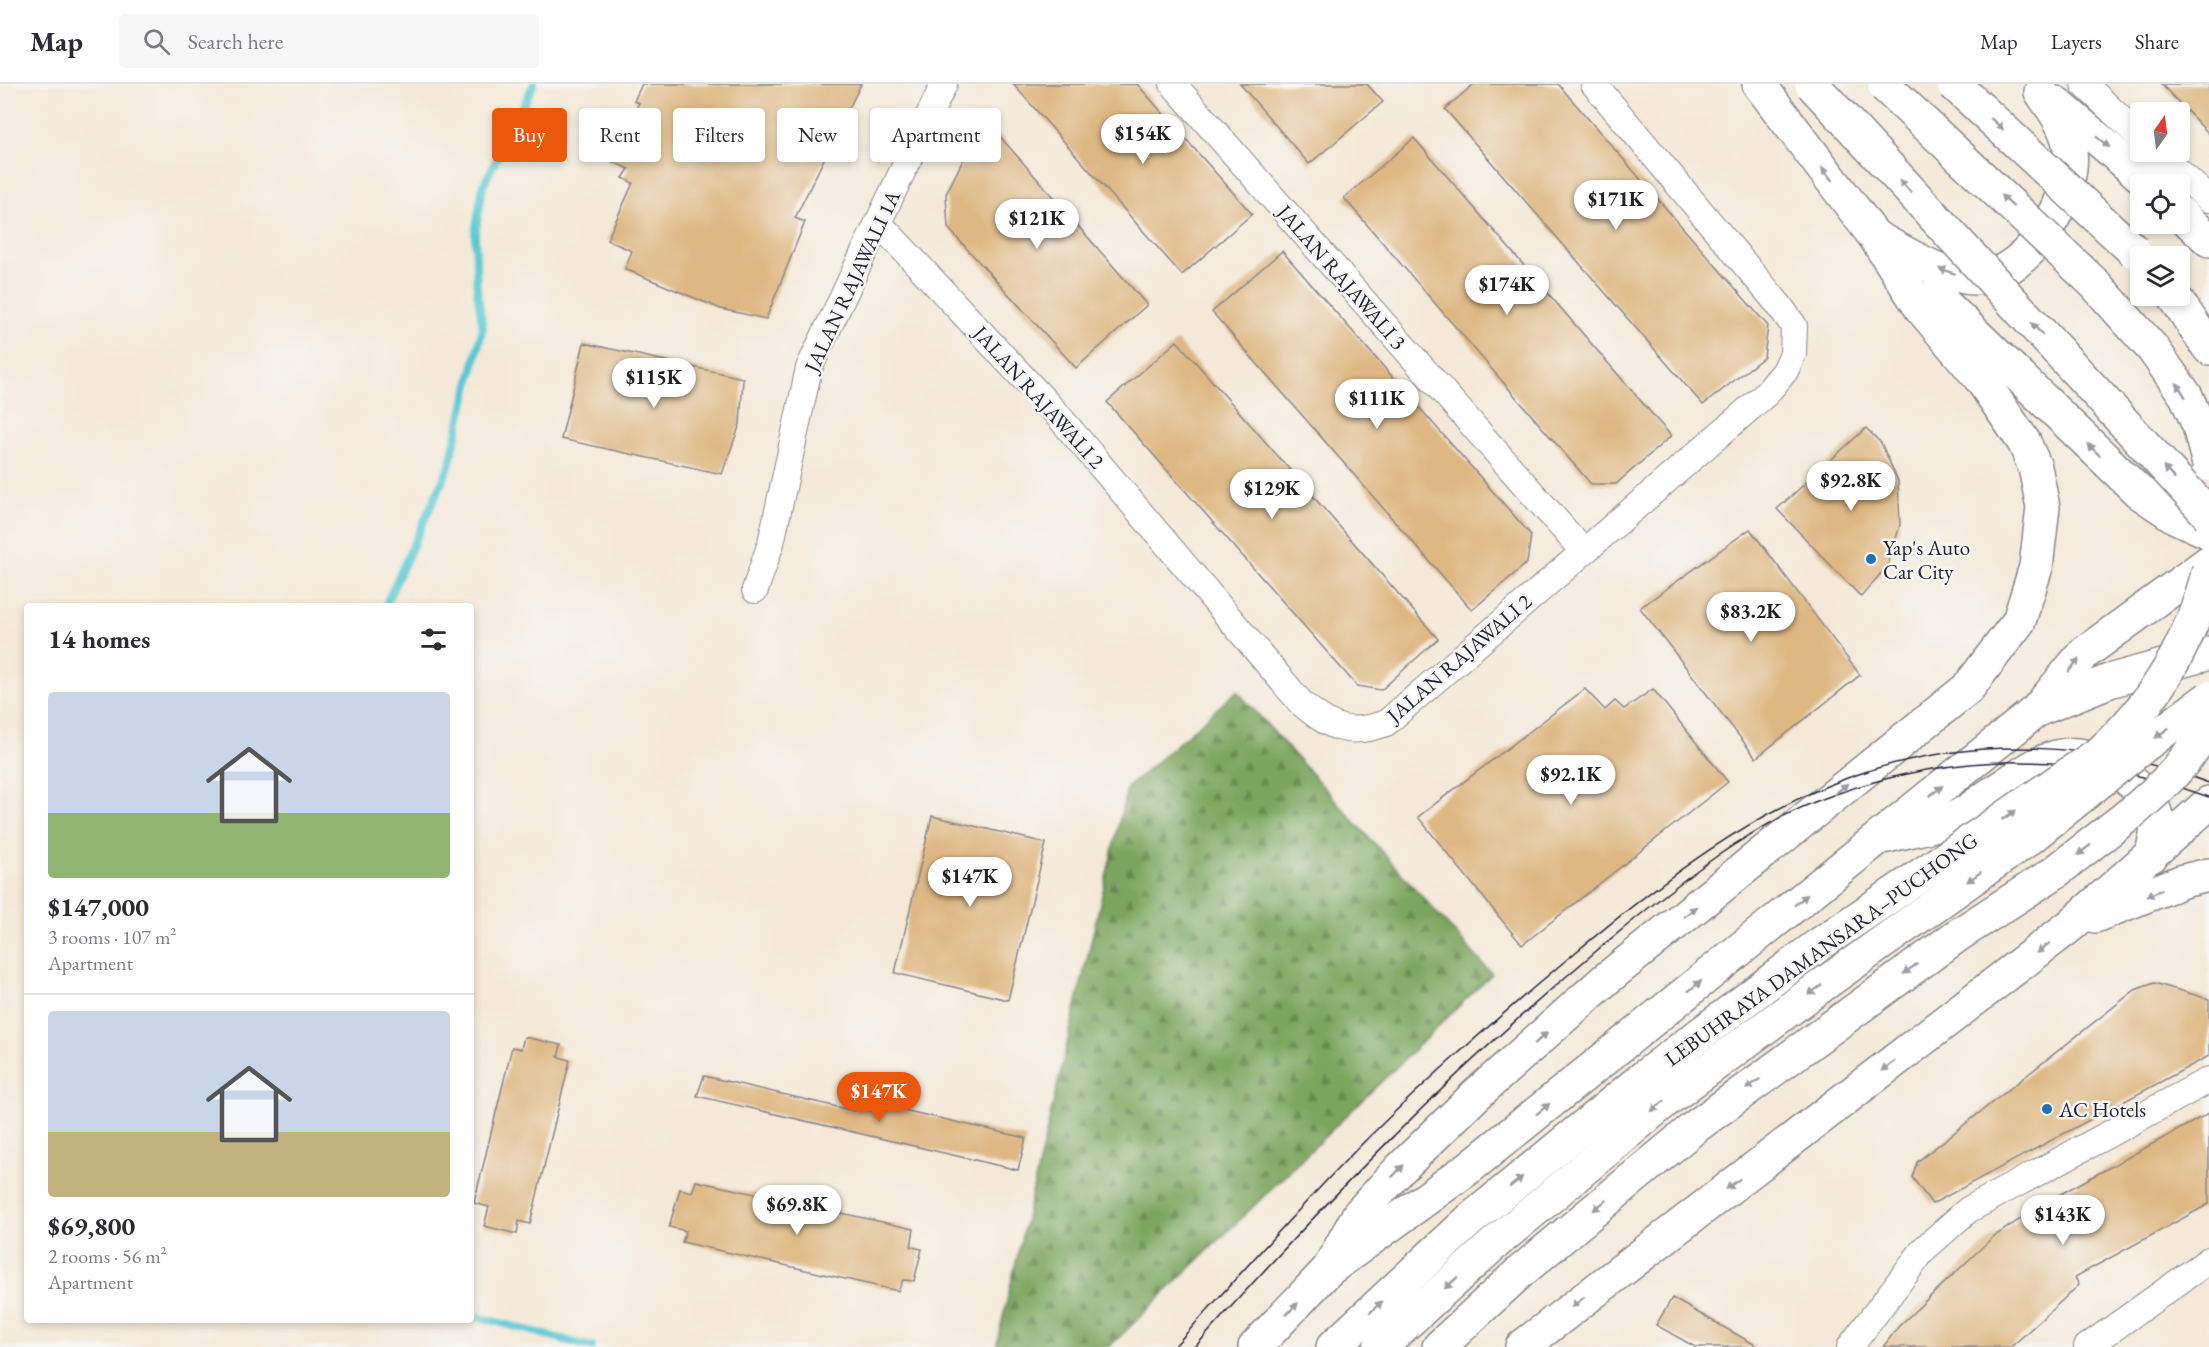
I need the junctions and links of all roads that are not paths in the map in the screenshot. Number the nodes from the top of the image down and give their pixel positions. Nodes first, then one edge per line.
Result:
1 (944, 84) edge
2 (1173, 84) edge
3 (1594, 84) edge
4 (1759, 84) edge
5 (1812, 84) edge
6 (1954, 84) edge
7 (2084, 84) edge
8 (1883, 85) edge
9 (2037, 88) edge
10 (2130, 128) edge
11 (2168, 162) edge
12 (2138, 174) edge
13 (2209, 199) edge
14 (878, 222) junction
15 (2190, 222) edge
16 (1875, 237) junction
17 (2209, 240) edge
18 (2130, 247) edge
19 (2190, 293) edge
20 (2181, 306) edge
21 (2209, 308) edge
22 (2209, 348) edge
23 (2209, 464) edge
24 (2209, 515) edge
25 (2209, 532) edge
26 (1583, 551) junction
27 (2209, 562) edge
28 (2209, 569) edge
29 (755, 590) dead end
30 (2209, 653) edge
31 (2209, 698) edge
32 (2037, 710) junction
33 (2209, 718) edge
34 (2209, 803) edge
35 (1874, 840) junction
36 (2151, 855) junction
37 (2209, 875) edge
38 (2070, 926) junction
39 (2209, 1080) edge
40 (2209, 1260) edge
41 (1328, 1270) junction
42 (1255, 1347) edge
43 (1333, 1347) edge
44 (1380, 1347) edge
45 (1439, 1347) edge
46 (1522, 1347) edge
47 (1850, 1347) edge
48 (2087, 1347) edge

1 - 14 street, JALAN RAJAWALI 1A
2 - 26 street, JALAN RAJAWALI 3
3 - 26 street, JALAN RAJAWALI 2
16 -> 4 highway
24 -> 5 highway, bridge
6 -> 18 highway, bridge
7 - 10 street
23 -> 8 highway, bridge
9 -> 12 highway
9 -> 16 highway
11 - 13 street
14 - 26 street, JALAN RAJAWALI 2
14 - 29 street, JALAN RAJAWALI 1A
15 - 17 highway
25 -> 16 highway
41 -> 16 highway
19 - 21 highway
20 - 22 highway
32 -> 27 highway
43 -> 28 highway, LEBUHRAYA DAMANSARA–PUCHONG, bridge
30 - 32 highway
31 -> 44 highway, LEBUHRAYA DAMANSARA–PUCHONG, bridge
35 -> 32 highway
33 -> 45 highway, bridge
34 - 36 highway
35 - 36 highway
41 -> 35 highway
36 - 38 highway
37 -> 38 highway
38 -> 46 highway
39 - 47 street
40 - 48 street
42 -> 41 highway

